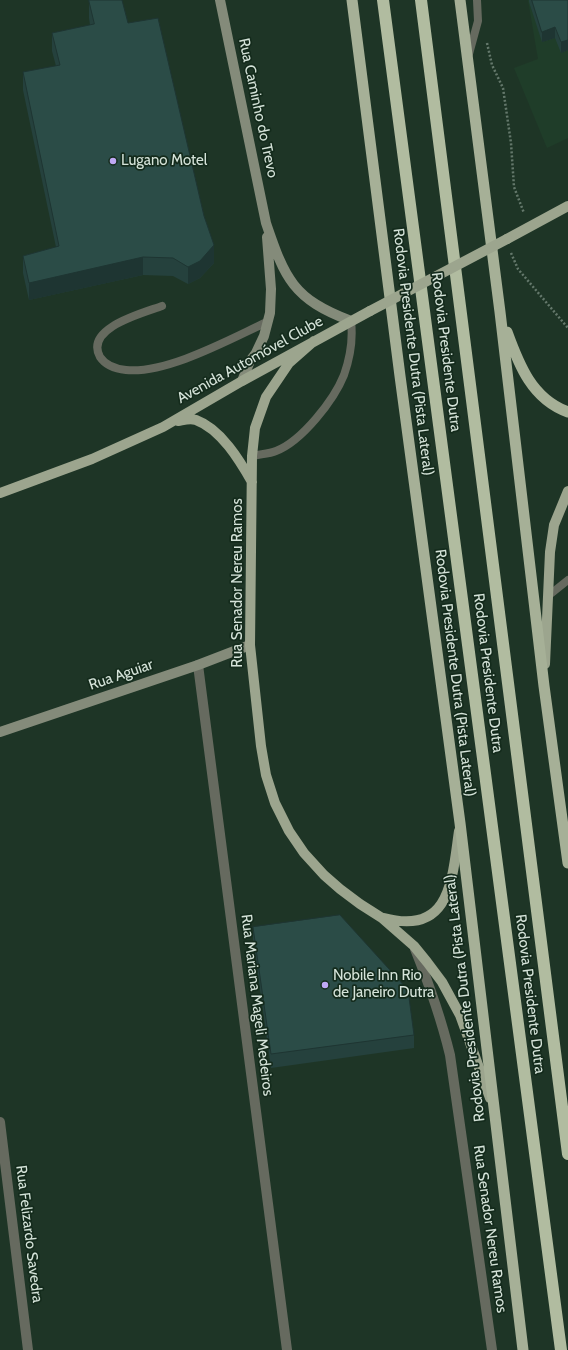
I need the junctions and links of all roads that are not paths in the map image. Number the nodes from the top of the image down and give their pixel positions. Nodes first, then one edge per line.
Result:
1 (220, 0) edge
2 (352, 0) edge
3 (383, 0) edge
4 (421, 0) edge
5 (460, 0) edge
6 (477, 0) edge
7 (467, 59) junction
8 (568, 206) edge
9 (266, 222) junction
10 (162, 306) dead end
11 (500, 312) junction
12 (351, 320) junction
13 (268, 322) junction
14 (314, 341) junction
15 (242, 381) junction
16 (568, 412) edge
17 (163, 427) junction
18 (252, 456) junction
19 (252, 482) junction
20 (568, 491) edge
21 (0, 493) edge
22 (568, 580) edge
23 (548, 596) junction
24 (250, 645) junction
25 (198, 665) junction
26 (544, 686) junction
27 (0, 732) edge
28 (460, 823) junction
29 (568, 863) edge
30 (382, 918) junction
31 (414, 946) junction
32 (493, 1104) junction
33 (0, 1122) edge
34 (568, 1154) edge
35 (28, 1350) edge
36 (287, 1350) edge
37 (492, 1350) edge
38 (523, 1350) edge
39 (561, 1350) edge

1 - 9 main road, Rua Caminho do Trevo
2 - 28 highway, Rodovia Presidente Dutra (Pista Lateral)
3 - 39 highway, Rodovia Presidente Dutra
4 - 34 highway, Rodovia Presidente Dutra
5 - 7 highway
6 - 7 lane
7 - 11 highway
8 - 12 main road, Avenida Automóvel Clube, bridge
9 - 12 main road, Rua Caminho do Trevo
9 - 13 main road, Rua Caminho do Trevo
10 - 13 lane
11 - 16 highway
11 - 26 highway
12 - 14 main road, Avenida Automóvel Clube
12 - 18 lane
13 - 15 main road, Rua Caminho do Trevo
14 - 15 main road, Avenida Automóvel Clube
14 - 18 main road, Rua Senador Nereu Ramos
15 - 17 main road, Avenida Automóvel Clube
17 - 19 main road
17 - 21 main road, Avenida Automóvel Clube
18 - 19 main road, Rua Senador Nereu Ramos
19 - 24 main road, Rua Senador Nereu Ramos
20 - 23 main road
22 - 23 lane
23 - 26 main road
24 - 25 main road, Rua Aguiar
24 - 30 main road, Rua Senador Nereu Ramos
25 - 27 main road, Rua Aguiar
25 - 36 street, Rua Mariana Mageli Medeiros
26 - 29 highway
28 - 30 main road, Rua Senador Nereu Ramos
28 - 32 highway, Rodovia Presidente Dutra (Pista Lateral)
30 - 31 main road, Rua Senador Nereu Ramos
31 - 32 main road
31 - 37 street, Rua Senador Nereu Ramos
32 - 38 highway, Rodovia Presidente Dutra (Pista Lateral)
33 - 35 street, Rua Felizardo Savedra

